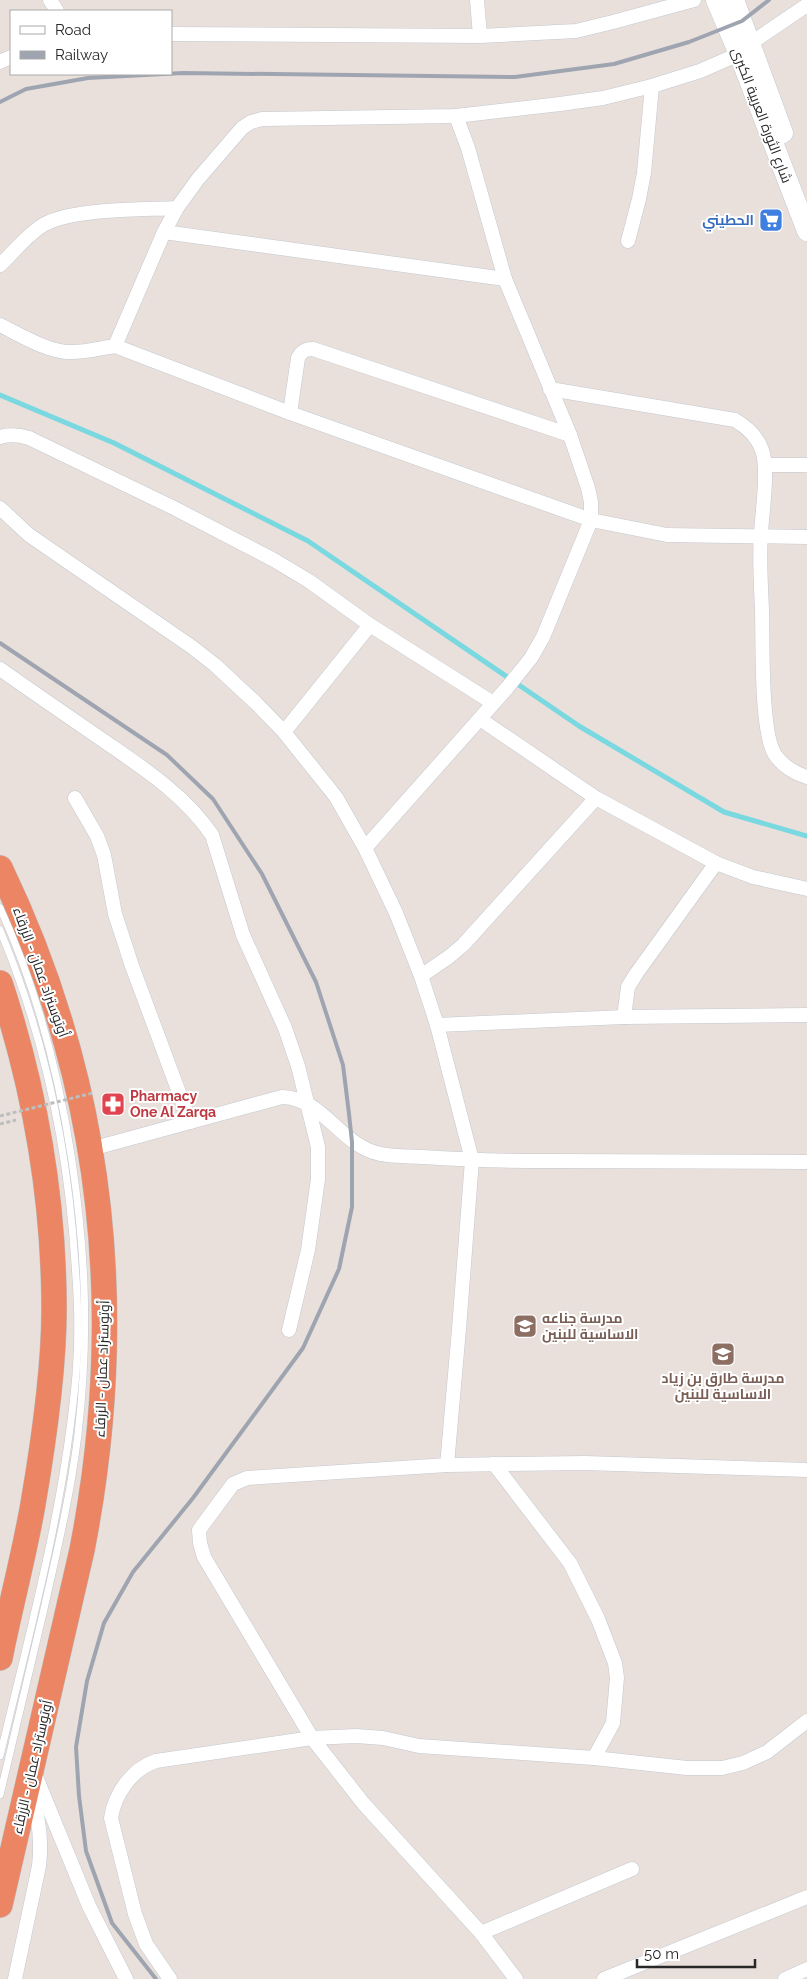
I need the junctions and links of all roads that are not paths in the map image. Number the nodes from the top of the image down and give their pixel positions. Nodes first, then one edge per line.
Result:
1 (477, 0) edge
2 (694, 0) edge
3 (716, 0) edge
4 (737, 1) edge
5 (807, 5) edge
6 (172, 34) edge
7 (480, 36) junction
8 (745, 49) junction
9 (652, 86) junction
10 (456, 116) junction
11 (807, 198) edge
12 (177, 208) junction
13 (164, 232) junction
14 (807, 232) edge
15 (628, 241) dead end
16 (0, 264) edge
17 (505, 279) junction
18 (0, 325) edge
19 (115, 346) junction
20 (550, 389) junction
21 (290, 413) junction
22 (570, 435) junction
23 (0, 437) edge
24 (765, 465) junction
25 (807, 465) edge
26 (0, 508) edge
27 (591, 520) junction
28 (760, 536) junction
29 (807, 537) edge
30 (370, 625) junction
31 (0, 669) edge
32 (493, 703) junction
33 (480, 718) junction
34 (284, 732) junction
35 (807, 777) edge
36 (75, 798) dead end
37 (596, 798) junction
38 (365, 848) junction
39 (716, 863) junction
40 (0, 868) edge
41 (807, 889) edge
42 (0, 908) edge
43 (0, 930) edge
44 (421, 976) junction
45 (0, 983) edge
46 (807, 1015) edge
47 (624, 1017) junction
48 (437, 1025) junction
49 (307, 1104) junction
50 (190, 1122) junction
51 (92, 1149) junction
52 (472, 1160) junction
53 (807, 1162) edge
54 (289, 1330) dead end
55 (494, 1464) junction
56 (447, 1465) junction
57 (807, 1470) edge
58 (1, 1647) edge
59 (807, 1721) edge
60 (312, 1738) junction
61 (0, 1756) edge
62 (594, 1758) junction
63 (30, 1779) junction
64 (0, 1795) edge
65 (632, 1869) dead end
66 (807, 1897) edge
67 (0, 1905) edge
68 (482, 1933) junction
69 (807, 1968) edge
70 (14, 1979) edge
71 (126, 1979) edge
72 (170, 1979) edge
73 (516, 1979) edge
74 (604, 1979) edge
75 (785, 1979) edge

1 - 7 street
2 - 7 street
3 - 8 main road, شارع الثورة العربية الكبرى
4 - 8 main road, شارع الثورة العربية الكبرى
5 - 8 street
6 - 7 street
8 - 9 street
8 - 11 main road, شارع الثورة العربية الكبرى
8 - 14 main road, شارع الثورة العربية الكبرى
9 - 10 street
9 - 15 street
10 - 12 street
10 - 17 street
12 - 13 street
12 - 16 street
13 - 17 street
13 - 19 street
17 - 20 street
18 - 19 street
19 - 21 street
20 - 22 street
20 - 24 street
21 - 22 street
21 - 27 street
22 - 27 street
23 - 30 street
24 - 25 street
24 - 28 street
26 - 34 street
27 - 28 street
27 - 32 street
28 - 29 street
28 - 35 street
30 - 32 street
30 - 34 street
31 - 49 street
32 - 33 street
33 - 37 street
33 - 38 street
34 - 38 street
36 - 50 street
37 - 39 street
37 - 44 street
38 - 44 street
39 - 41 street
39 - 47 street
40 - 51 highway, أوتوستراد عمان - الزرقاء
42 - 64 lane
43 - 61 lane
44 - 48 street
45 - 58 highway
46 - 47 street
47 - 48 street
48 - 52 street
49 - 50 street
49 - 52 street
49 - 54 street
50 - 51 street
51 - 63 highway, أوتوستراد عمان - الزرقاء
52 - 53 street
52 - 56 street
55 - 56 street
55 - 57 street
55 - 62 street
56 - 60 street
59 - 62 street
60 - 62 street
60 - 68 street
60 - 72 street
63 - 67 highway, أوتوستراد عمان - الزرقاء
63 - 70 street
63 - 71 street
65 - 68 street
66 - 74 street
68 - 73 street
69 - 75 street

